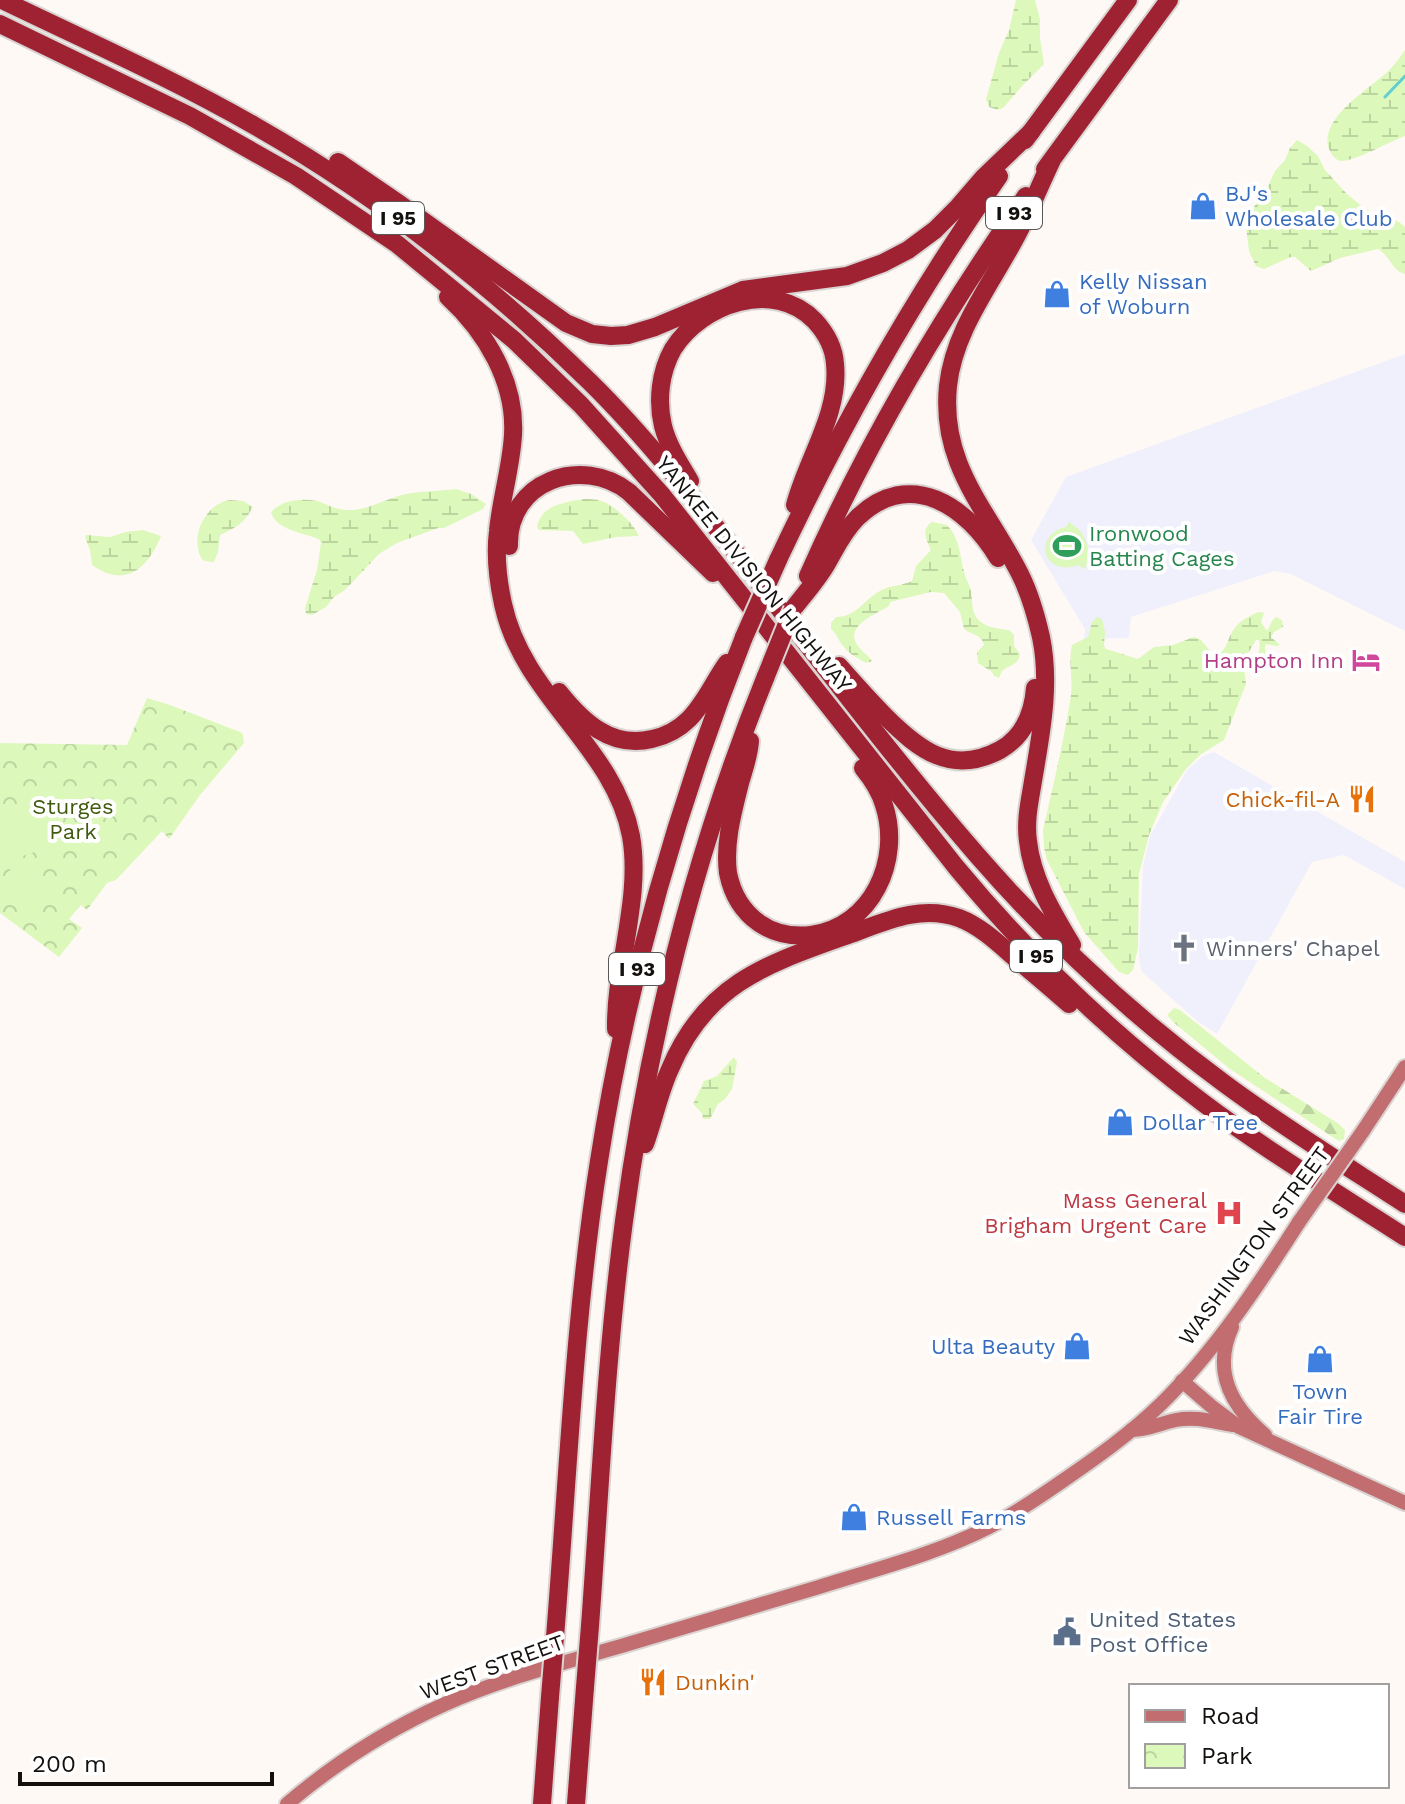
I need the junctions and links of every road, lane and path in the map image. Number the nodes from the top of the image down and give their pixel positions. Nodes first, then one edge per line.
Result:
1 (2, 0) edge
2 (1128, 0) edge
3 (1169, 0) edge
4 (0, 24) edge
5 (114, 54) junction
6 (1031, 132) junction
7 (1051, 162) junction
8 (366, 222) junction
9 (732, 547) junction
10 (782, 552) junction
11 (800, 598) junction
12 (759, 617) junction
13 (797, 631) junction
14 (744, 637) junction
15 (826, 703) junction
16 (754, 705) junction
17 (1086, 968) junction
18 (616, 1062) junction
19 (1405, 1067) edge
20 (1181, 1086) junction
21 (1277, 1121) junction
22 (629, 1187) junction
23 (1405, 1191) edge
24 (1405, 1204) edge
25 (1405, 1237) edge
26 (1243, 1307) junction
27 (1182, 1381) junction
28 (1239, 1427) junction
29 (1132, 1430) junction
30 (1278, 1445) junction
31 (1405, 1503) edge
32 (686, 1626) joint
33 (287, 1804) edge
34 (542, 1804) edge
35 (576, 1804) edge

1 - 5 highway, YANKEE DIVISION HIGHWAY / I 95
2 - 6 highway, I 93
3 - 7 highway, I 93
4 - 8 highway, YANKEE DIVISION HIGHWAY / I 95
5 - 6 highway
5 - 9 highway, YANKEE DIVISION HIGHWAY / I 95
6 - 10 highway, I 93
7 - 11 highway, I 93
7 - 17 highway
8 - 12 highway, YANKEE DIVISION HIGHWAY / I 95
8 - 18 highway
9 - 10 highway
9 - 13 highway, YANKEE DIVISION HIGHWAY / I 95
10 - 14 highway, I 93, bridge
11 - 13 highway
11 - 16 highway, I 93, bridge
12 - 14 highway
12 - 15 highway, YANKEE DIVISION HIGHWAY / I 95
13 - 17 highway, YANKEE DIVISION HIGHWAY / I 95
14 - 18 highway, I 93
15 - 16 highway
15 - 20 highway, YANKEE DIVISION HIGHWAY / I 95
16 - 22 highway, I 93
17 - 21 highway, YANKEE DIVISION HIGHWAY / I 95
18 - 34 highway, I 93, bridge
19 - 26 main road, WASHINGTON STREET, bridge
20 - 22 highway
20 - 25 highway, YANKEE DIVISION HIGHWAY / I 95
21 - 23 highway
21 - 24 highway, YANKEE DIVISION HIGHWAY / I 95
22 - 35 highway, I 93, bridge
26 - 27 main road, WASHINGTON STREET
26 - 30 main road
27 - 28 main road
27 - 29 main road, WASHINGTON STREET
28 - 29 main road
28 - 30 main road
29 - 32 main road, WASHINGTON STREET
30 - 31 main road
32 - 33 main road, WEST STREET

